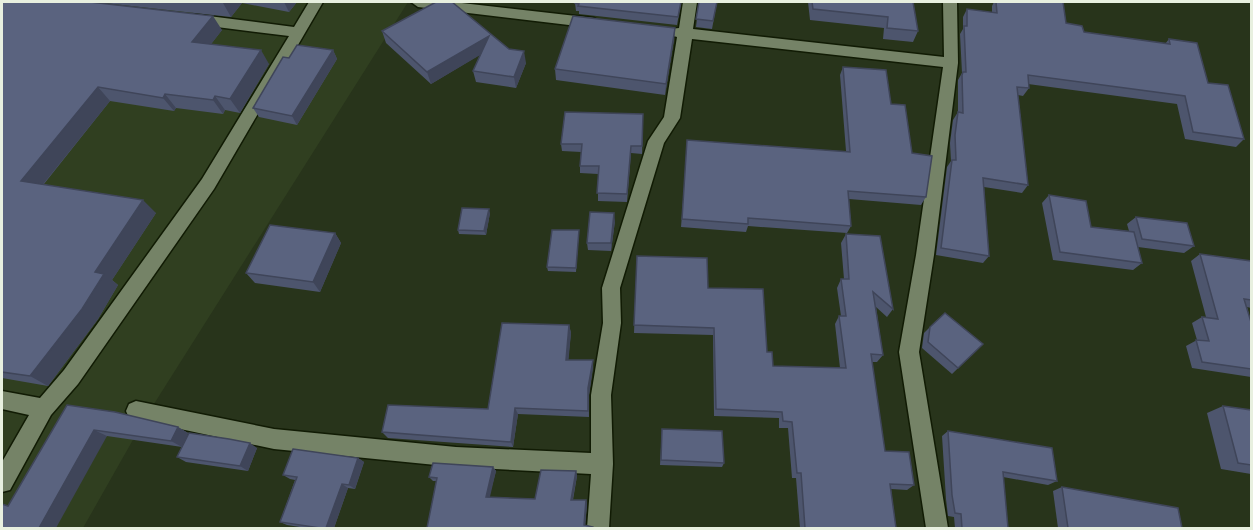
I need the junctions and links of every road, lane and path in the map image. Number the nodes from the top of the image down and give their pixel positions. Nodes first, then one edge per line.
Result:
1 (316, 2) edge
2 (418, 2) edge
3 (567, 2) edge
4 (690, 2) edge
5 (950, 2) edge
6 (183, 18) edge
7 (562, 19) junction
8 (607, 24) edge
9 (663, 31) edge
10 (298, 32) junction
11 (685, 33) junction
12 (951, 63) junction
13 (2, 400) edge
14 (44, 408) junction
15 (136, 411) dead end
16 (602, 464) junction
17 (2, 482) edge
18 (598, 528) edge
19 (937, 528) edge

1 - 10 street
2 - 7 street
3 - 7 street
4 - 11 street
5 - 12 street
6 - 10 street
7 - 8 street
9 - 11 street
10 - 14 street
11 - 12 street
11 - 16 street
12 - 19 street
13 - 14 street
14 - 17 street
15 - 16 street
16 - 18 street

